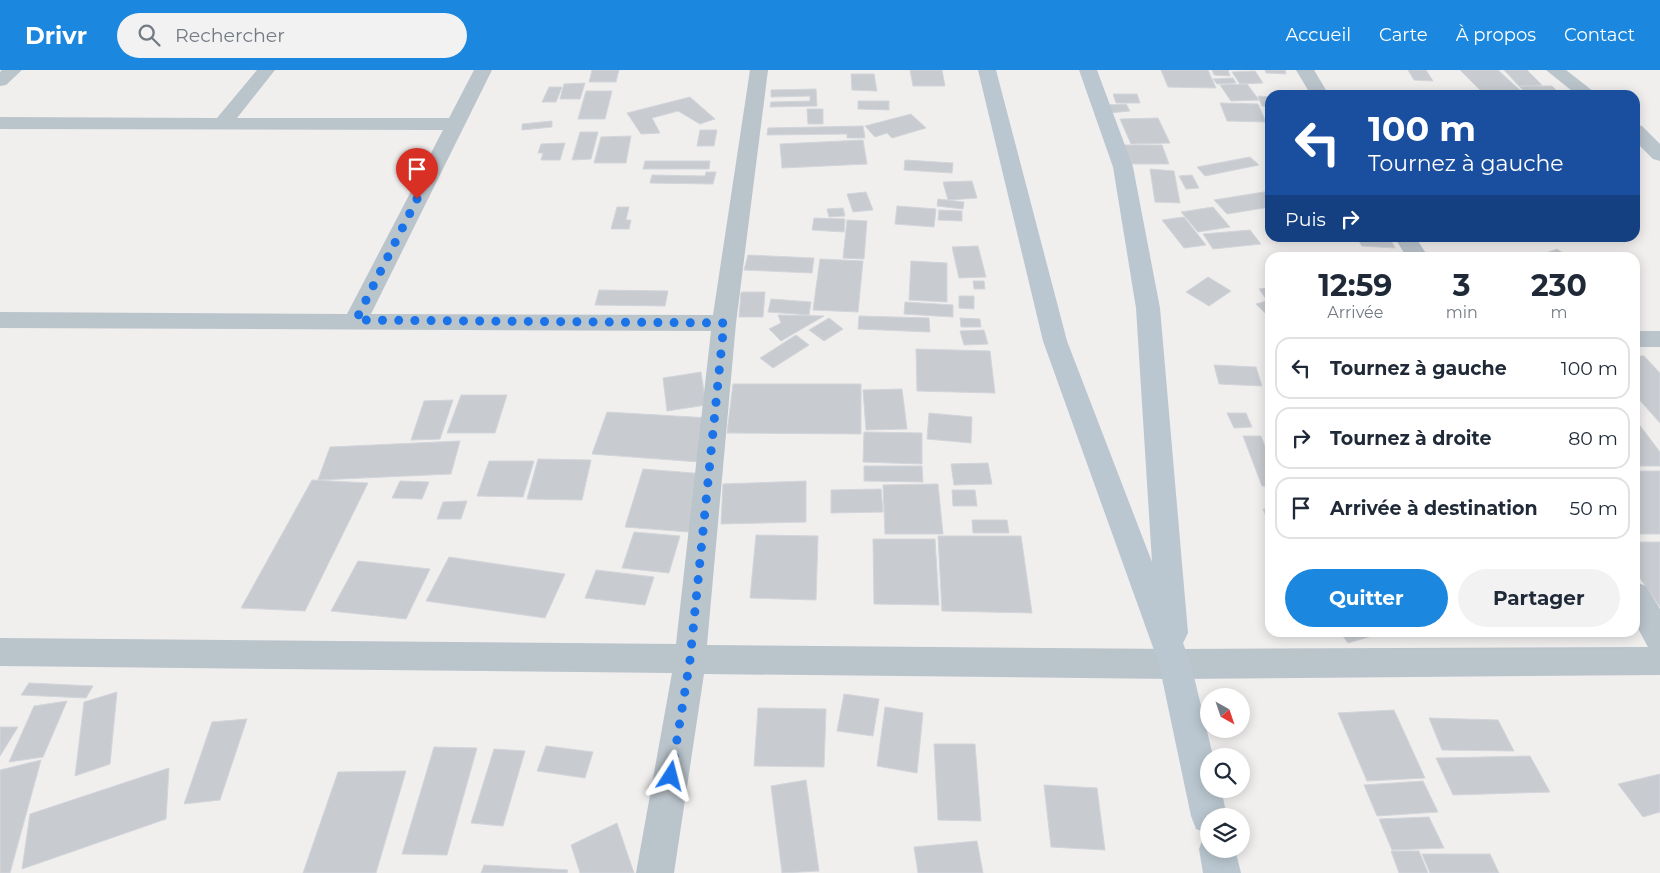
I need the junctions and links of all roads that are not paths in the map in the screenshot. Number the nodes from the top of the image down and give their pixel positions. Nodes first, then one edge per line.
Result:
1 (13, 70) edge
2 (266, 70) edge
3 (482, 70) edge
4 (759, 70) edge
5 (987, 70) edge
6 (1088, 70) edge
7 (1305, 70) edge
8 (1555, 70) edge
9 (0, 81) edge
10 (1317, 90) edge
11 (1582, 90) edge
12 (0, 123) edge
13 (222, 124) junction
14 (455, 124) junction
15 (1660, 128) edge
16 (1640, 129) edge
17 (1640, 134) edge
18 (1660, 155) edge
19 (0, 320) edge
20 (356, 320) junction
21 (724, 323) junction
22 (1640, 339) edge
23 (1660, 339) edge
24 (1640, 604) edge
25 (1660, 638) edge
26 (0, 652) edge
27 (690, 660) junction
28 (1660, 661) edge
29 (1175, 664) junction
30 (1207, 808) edge
31 (1219, 858) edge
32 (655, 873) edge
33 (1222, 873) edge

1 - 9 street
2 - 13 street
3 - 14 street
4 - 21 street
5 - 29 street
6 - 29 street
7 - 10 street
8 - 11 street
12 - 13 street
13 - 14 street
14 - 20 street
15 - 16 street
17 - 18 street
19 - 20 street
20 - 21 street
21 - 27 street
22 - 23 street
24 - 25 street
26 - 27 street
27 - 29 street
27 - 32 street
28 - 29 street
29 - 30 street
31 - 33 street

